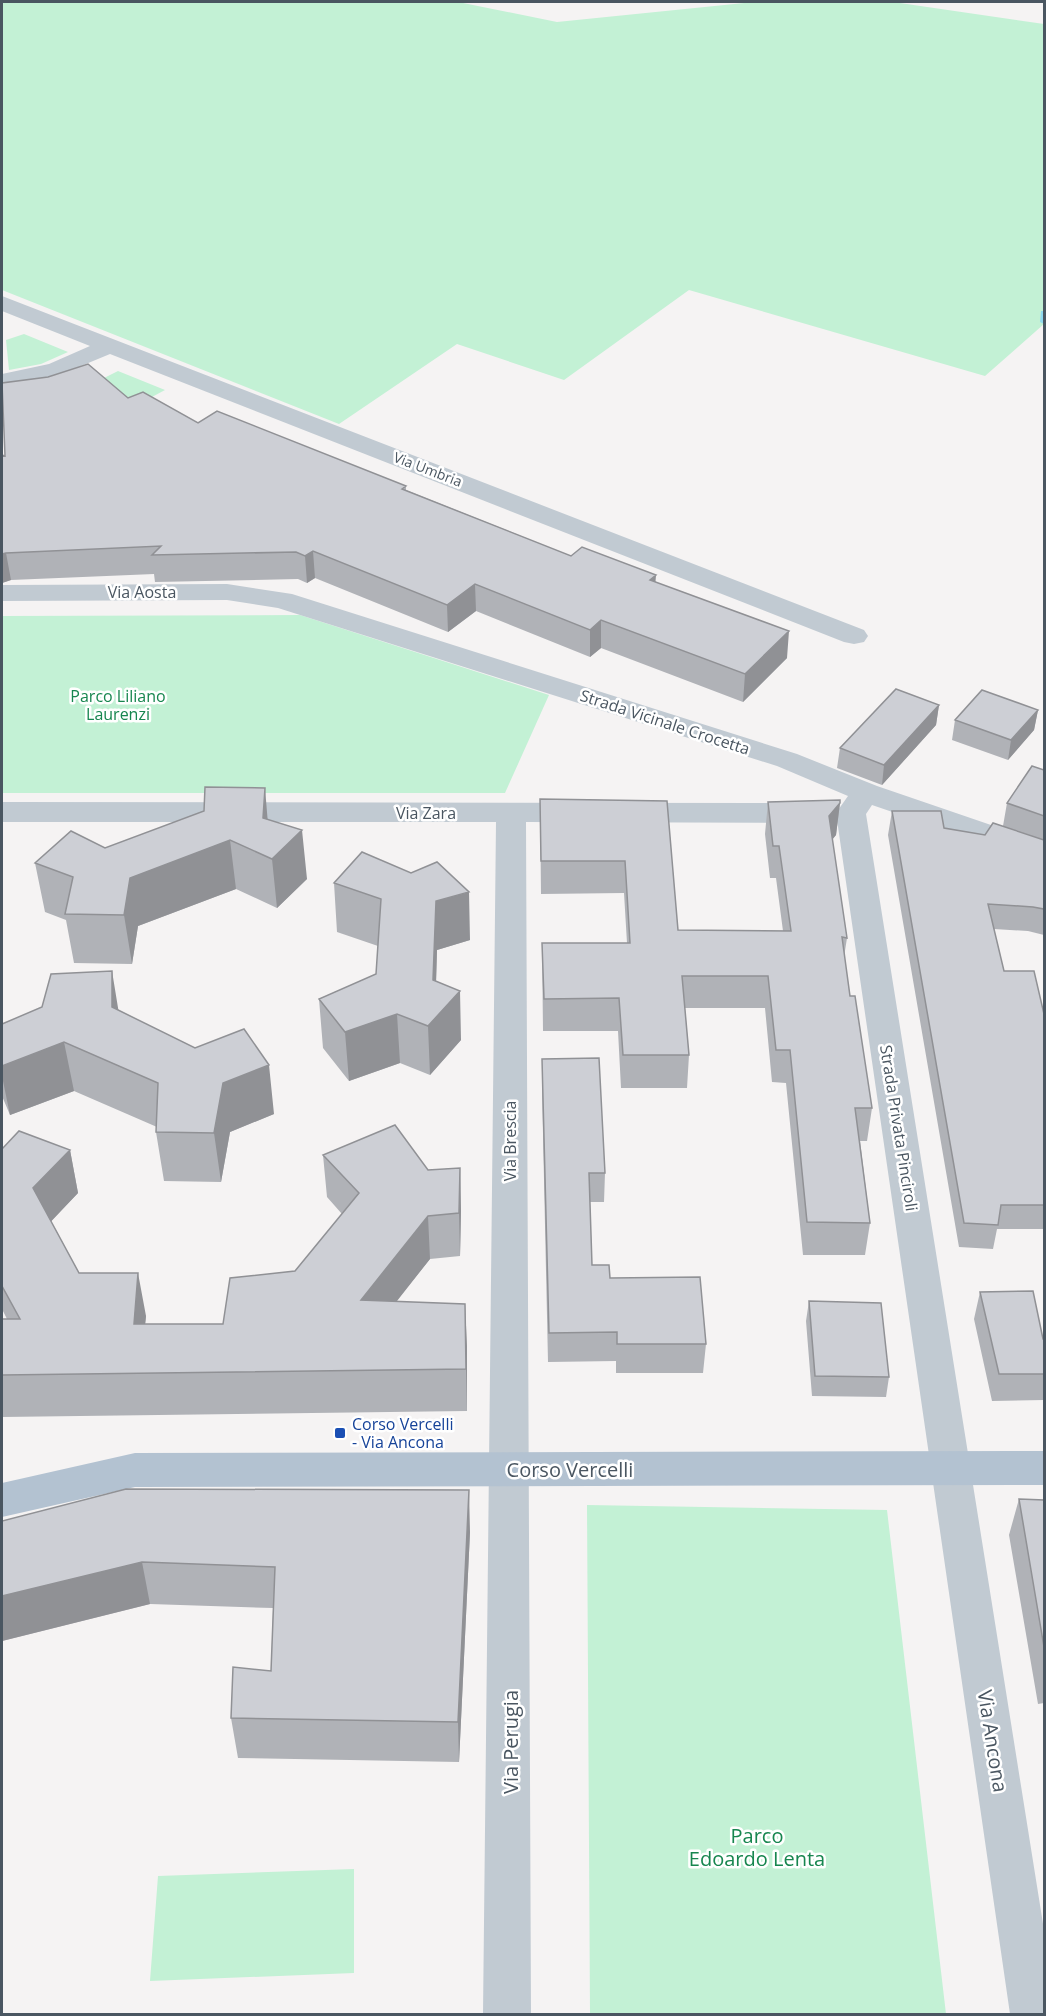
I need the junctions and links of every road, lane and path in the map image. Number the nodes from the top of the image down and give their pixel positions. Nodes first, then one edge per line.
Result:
1 (2, 303) edge
2 (109, 345) junction
3 (2, 381) edge
4 (2, 593) edge
5 (282, 600) joint
6 (854, 636) dead end
7 (859, 803) junction
8 (2, 812) edge
9 (511, 813) junction
10 (1044, 854) edge
11 (952, 1468) junction
12 (1044, 1468) edge
13 (510, 1469) junction
14 (96, 1478) junction
15 (2, 1486) edge
16 (2, 1500) edge
17 (507, 2014) edge
18 (1034, 2014) edge

1 - 2 street, Via Umbria
2 - 3 street
2 - 6 street, Via Umbria
4 - 5 street, Via Aosta
5 - 7 street, Strada Vicinale Crocetta
7 - 9 street, Via Zara
7 - 10 street, Strada Vicinale Crocetta
7 - 11 street, Strada Privata Pinciroli
8 - 9 street, Via Zara
9 - 13 street, Via Brescia
11 - 12 main road, Corso Vercelli
11 - 13 main road, Corso Vercelli
11 - 18 street, Via Ancona
13 - 14 main road, Corso Vercelli
13 - 17 street, Via Perugia
14 - 15 main road, Corso Vercelli
14 - 16 main road, Corso Vercelli

